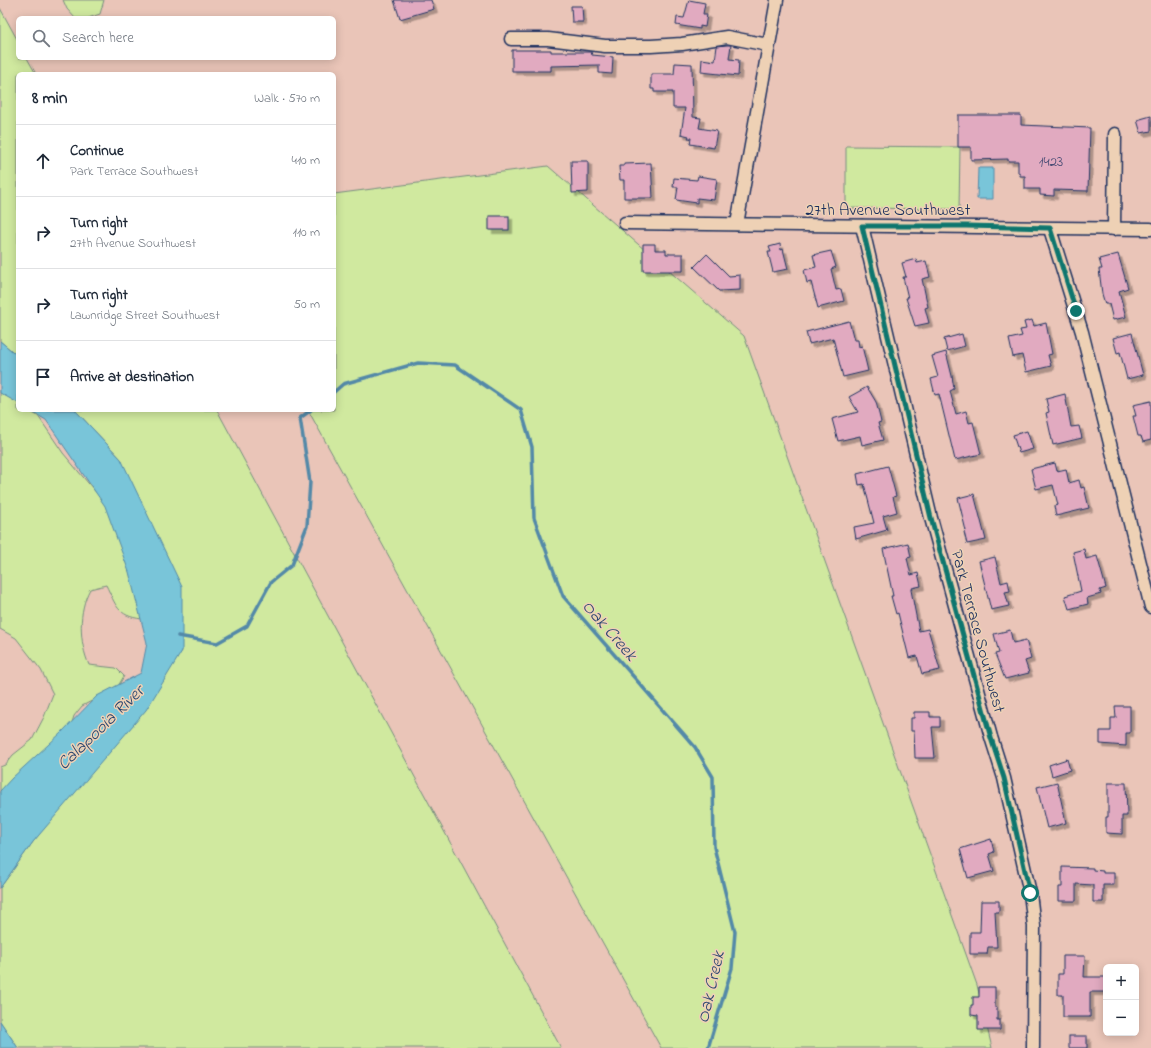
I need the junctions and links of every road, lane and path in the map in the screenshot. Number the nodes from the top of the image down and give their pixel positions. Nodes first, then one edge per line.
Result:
1 (777, 0) edge
2 (511, 39) dead end
3 (768, 45) junction
4 (1115, 134) dead end
5 (625, 223) dead end
6 (737, 224) junction
7 (862, 226) junction
8 (1050, 228) junction
9 (1114, 229) junction
10 (1151, 229) edge
11 (1151, 607) edge
12 (1033, 1048) edge

1 - 3 street
2 - 3 street
3 - 6 street
4 - 9 street
5 - 6 street, 27th Avenue Southwest
6 - 7 street, 27th Avenue Southwest
7 - 8 street, 27th Avenue Southwest
7 - 12 street, Park Terrace Southwest
8 - 9 street, 27th Avenue Southwest
8 - 11 street
9 - 10 street, 27th Avenue Southwest

